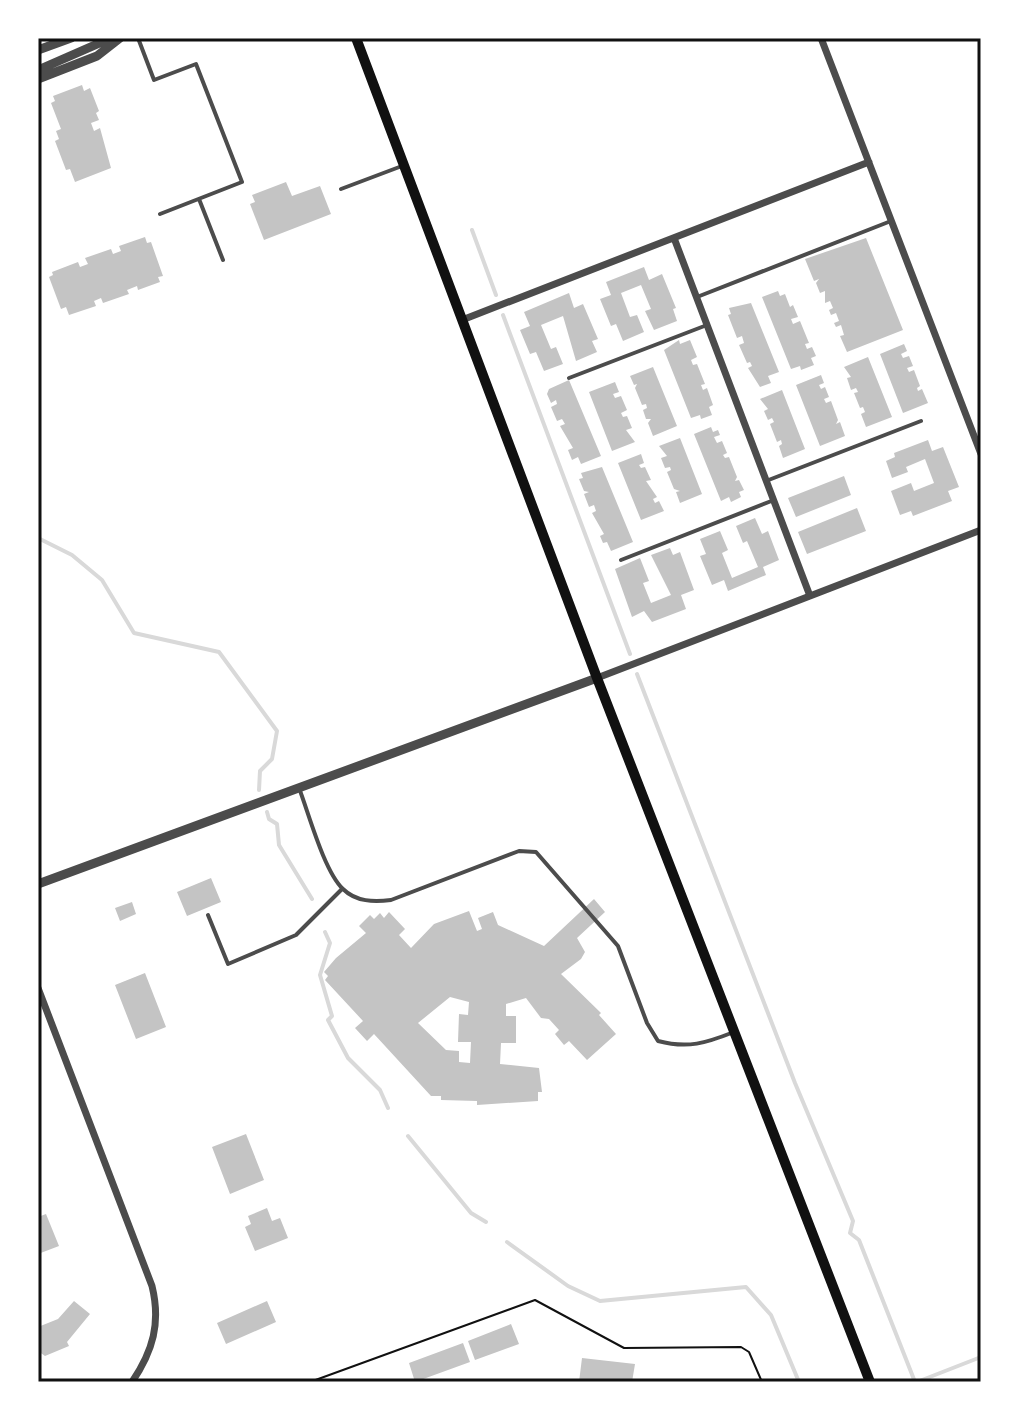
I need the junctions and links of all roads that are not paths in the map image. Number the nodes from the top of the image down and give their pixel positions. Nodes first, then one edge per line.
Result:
1 (71, 38) edge
2 (111, 38) edge
3 (120, 38) edge
4 (138, 38) edge
5 (356, 38) edge
6 (821, 38) edge
7 (39, 50) edge
8 (38, 70) edge
9 (38, 79) edge
10 (869, 162) junction
11 (404, 165) junction
12 (341, 189) dead end
13 (199, 199) junction
14 (160, 214) dead end
15 (891, 221) junction
16 (674, 238) junction
17 (223, 260) dead end
18 (697, 297) junction
19 (462, 320) junction
20 (707, 325) junction
21 (569, 378) dead end
22 (921, 421) dead end
23 (981, 454) edge
24 (766, 481) junction
25 (774, 500) junction
26 (981, 530) edge
27 (621, 560) dead end
28 (810, 596) junction
29 (597, 678) junction
30 (298, 786) junction
31 (38, 884) edge
32 (342, 889) junction
33 (208, 915) dead end
34 (38, 988) edge
35 (736, 1031) junction
36 (132, 1382) edge
37 (870, 1382) edge

1 - 7 street
2 - 8 street
3 - 9 street
4 - 13 lane
5 - 11 main road
6 - 10 street
10 - 15 street
10 - 16 street
11 - 12 lane
11 - 19 main road
13 - 14 lane
13 - 17 lane
15 - 18 lane
15 - 23 street
16 - 18 street
16 - 19 street
18 - 20 street
19 - 29 main road
20 - 21 lane
20 - 24 street
22 - 24 lane
24 - 25 street
25 - 27 lane
25 - 28 street
26 - 28 street
28 - 29 street
29 - 30 street
29 - 35 main road
30 - 31 street
30 - 32 lane
32 - 33 lane
32 - 35 lane
34 - 36 street
35 - 37 main road

